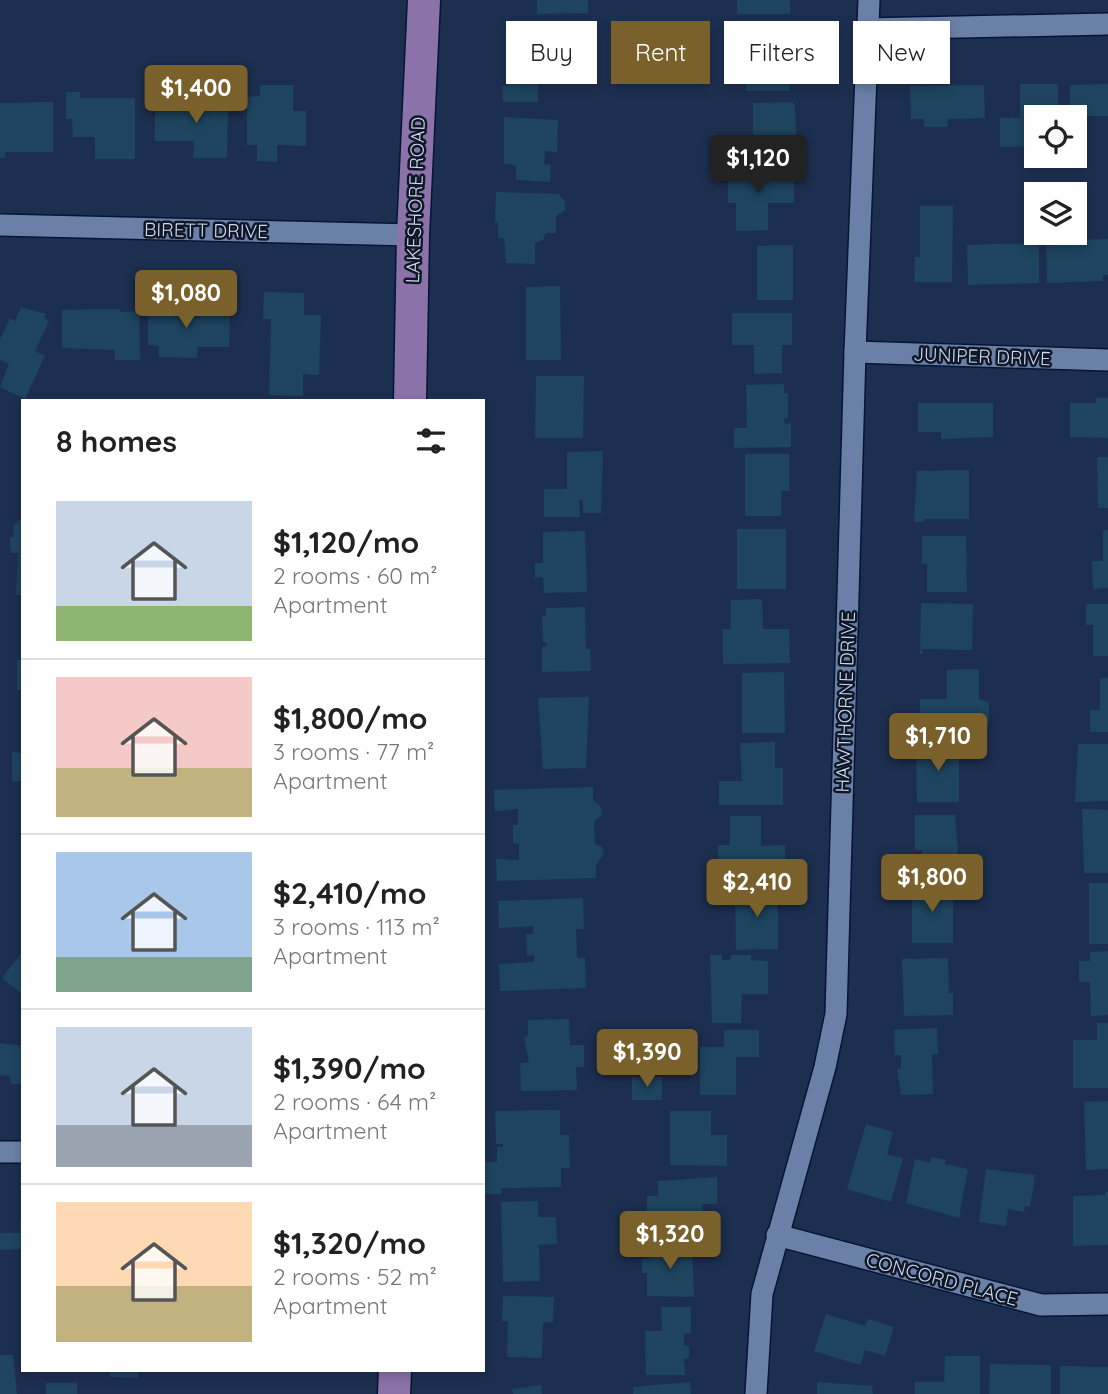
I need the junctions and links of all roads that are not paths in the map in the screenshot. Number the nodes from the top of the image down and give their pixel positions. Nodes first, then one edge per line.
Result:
1 (424, 0) edge
2 (869, 0) edge
3 (867, 21) edge
4 (1108, 24) edge
5 (950, 27) edge
6 (864, 84) edge
7 (0, 225) edge
8 (413, 235) junction
9 (855, 352) junction
10 (1108, 359) edge
11 (410, 399) edge
12 (0, 1152) edge
13 (21, 1152) edge
14 (777, 1235) junction
15 (1108, 1304) edge
16 (395, 1372) edge
17 (394, 1394) edge
18 (756, 1394) edge

1 - 8 main road, LAKESHORE ROAD
2 - 3 street, HAWTHORNE DRIVE
4 - 5 street
6 - 9 street, HAWTHORNE DRIVE
7 - 8 street, BIRETT DRIVE
8 - 11 main road, LAKESHORE ROAD
9 - 10 street, JUNIPER DRIVE
9 - 14 street, HAWTHORNE DRIVE
12 - 13 street
14 - 15 street, CONCORD PLACE
14 - 18 street, HAWTHORNE DRIVE
16 - 17 main road

